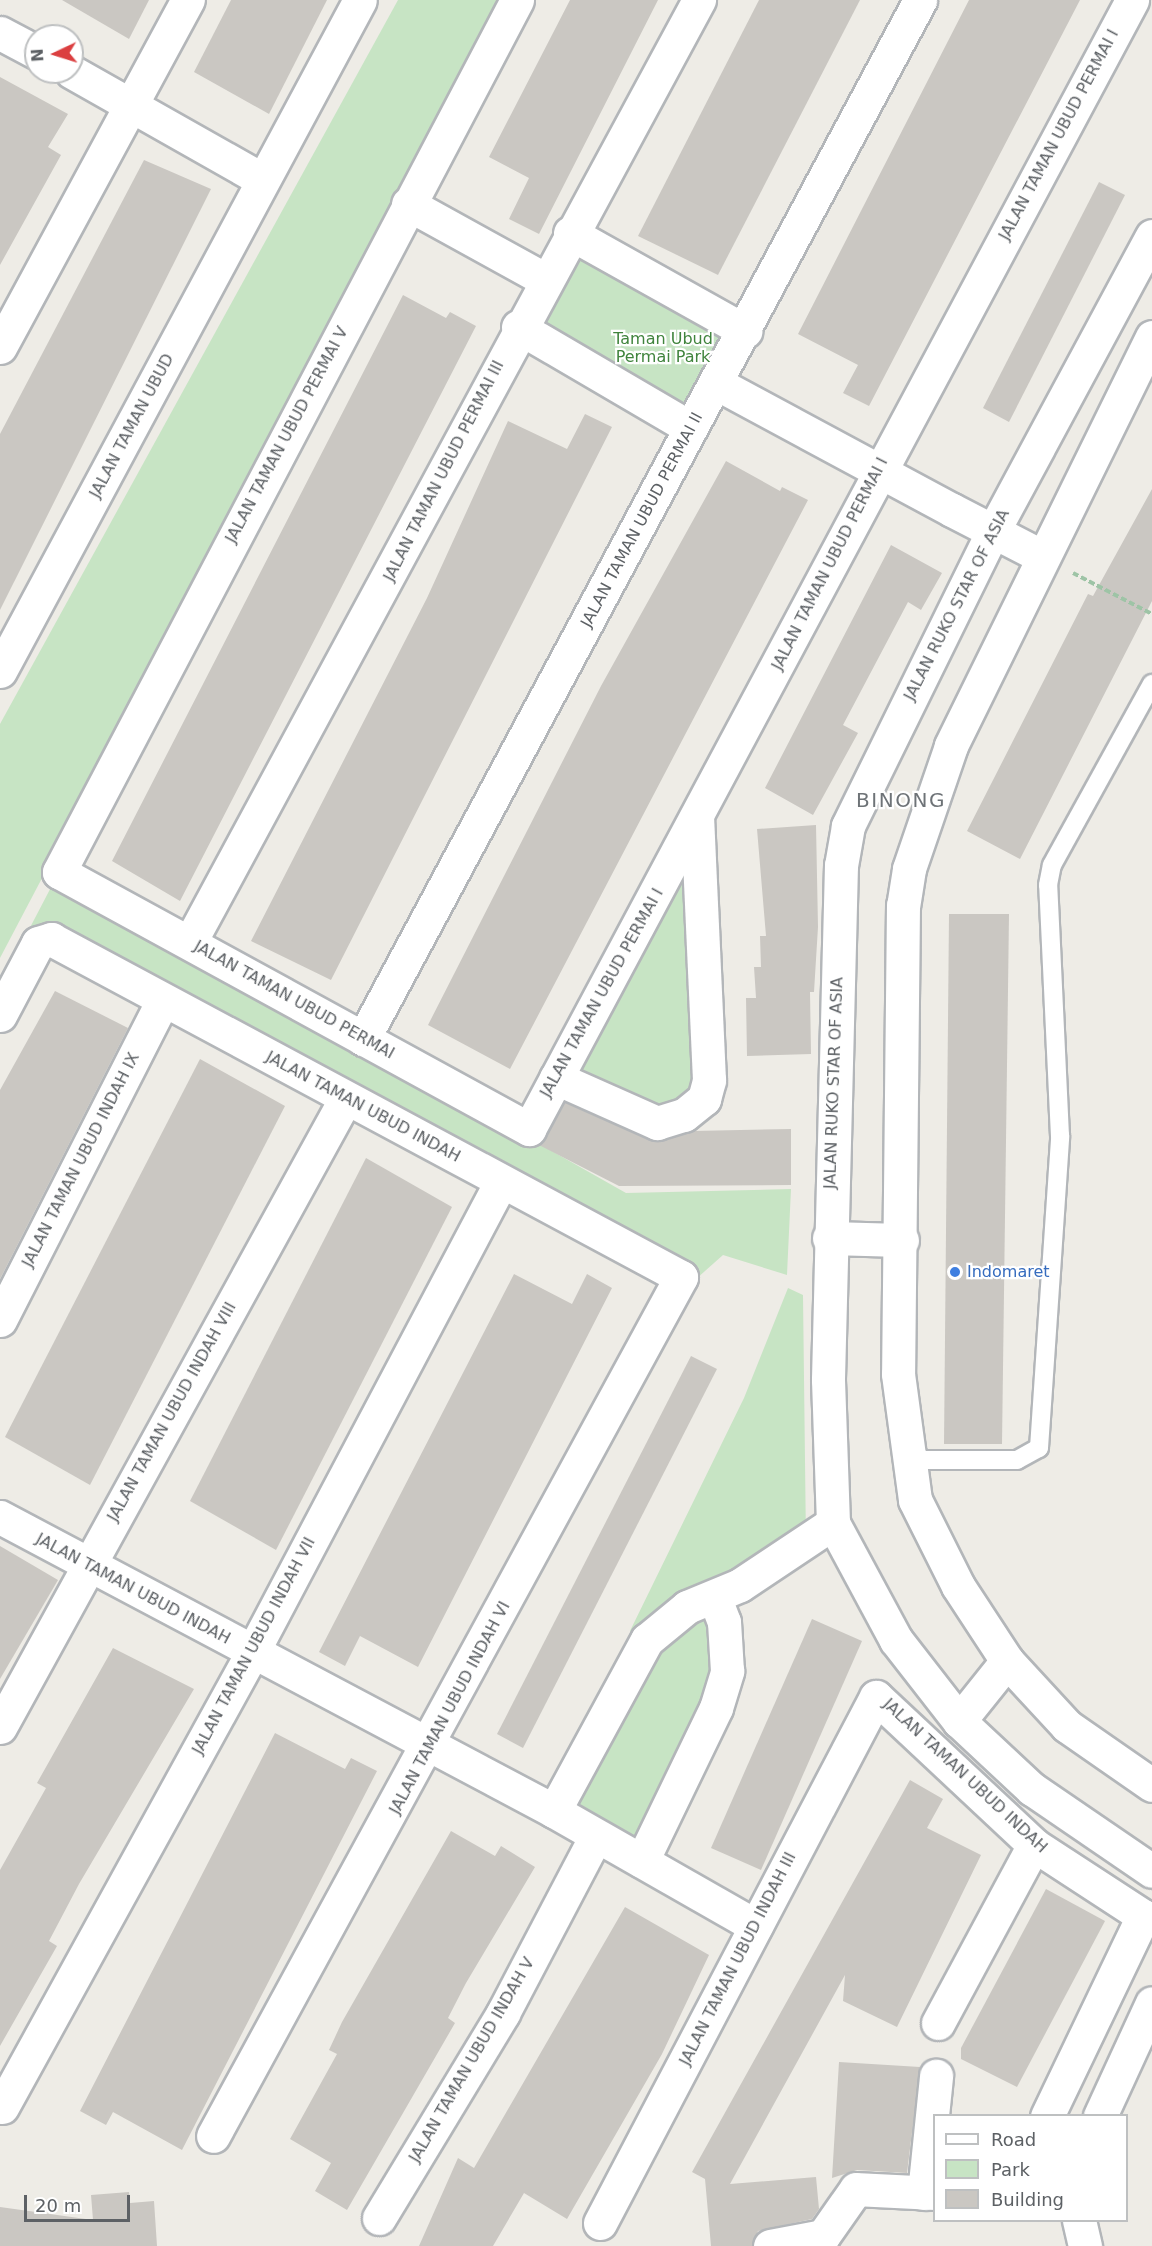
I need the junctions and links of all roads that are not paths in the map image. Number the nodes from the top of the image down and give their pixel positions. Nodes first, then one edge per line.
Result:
1 (188, 0) edge
2 (360, 0) edge
3 (517, 0) edge
4 (699, 0) edge
5 (920, 0) edge
6 (1132, 0) edge
7 (0, 33) edge
8 (24, 46) edge
9 (84, 78) edge
10 (133, 104) junction
11 (263, 180) junction
12 (408, 204) junction
13 (570, 233) junction
14 (1152, 236) edge
15 (544, 279) junction
16 (518, 327) junction
17 (745, 331) junction
18 (1152, 337) edge
19 (0, 347) edge
20 (716, 383) junction
21 (692, 428) junction
22 (877, 471) junction
23 (993, 531) junction
24 (1041, 556) junction
25 (0, 671) edge
26 (1152, 684) edge
27 (698, 819) junction
28 (59, 872) joint
29 (190, 942) junction
30 (163, 1000) junction
31 (0, 1015) edge
32 (363, 1039) junction
33 (556, 1077) junction
34 (346, 1098) junction
35 (529, 1129) joint
36 (501, 1182) junction
37 (829, 1238) junction
38 (902, 1240) junction
39 (681, 1277) joint
40 (0, 1320) edge
41 (906, 1443) junction
42 (0, 1517) edge
43 (833, 1523) junction
44 (90, 1565) junction
45 (715, 1598) junction
46 (252, 1653) junction
47 (1007, 1661) junction
48 (876, 1697) joint
49 (959, 1721) junction
50 (0, 1726) edge
51 (430, 1746) junction
52 (1152, 1785) edge
53 (554, 1811) junction
54 (596, 1836) junction
55 (1034, 1845) junction
56 (642, 1861) junction
57 (1152, 1871) edge
58 (756, 1926) junction
59 (1152, 2003) edge
60 (938, 2023) dead end
61 (936, 2076) dead end
62 (2, 2107) dead end
63 (934, 2114) edge
64 (1047, 2114) edge
65 (1100, 2114) edge
66 (933, 2126) edge
67 (213, 2136) dead end
68 (929, 2193) edge
69 (379, 2218) dead end
70 (1079, 2222) edge
71 (600, 2223) dead end
72 (770, 2246) edge
73 (1085, 2246) edge

1 - 10 street
2 - 11 street, JALAN TAMAN UBUD
3 - 12 street, JALAN TAMAN UBUD PERMAI V
4 - 13 street, JALAN TAMAN UBUD PERMAI III
5 - 17 street, JALAN TAMAN UBUD PERMAI II
6 - 22 street, JALAN TAMAN UBUD PERMAI I
7 - 8 street
9 - 10 street
10 - 11 street
10 - 19 street
11 - 25 street, JALAN TAMAN UBUD
12 - 15 street
12 - 28 street, JALAN TAMAN UBUD PERMAI V
13 - 15 street, JALAN TAMAN UBUD PERMAI III
13 - 17 street
14 - 23 street, JALAN RUKO STAR OF ASIA
15 - 16 street, JALAN TAMAN UBUD PERMAI III
16 - 21 street
16 - 29 street, JALAN TAMAN UBUD PERMAI III
17 - 20 street, JALAN TAMAN UBUD PERMAI II
18 - 24 street
20 - 21 street, JALAN TAMAN UBUD PERMAI II
20 - 22 street
21 - 32 street, JALAN TAMAN UBUD PERMAI II
22 - 23 street
22 - 27 street, JALAN TAMAN UBUD PERMAI I
23 - 24 street
23 - 37 street, JALAN RUKO STAR OF ASIA
24 - 38 street
26 - 41 lane
27 - 33 street, JALAN TAMAN UBUD PERMAI I
27 - 33 street
28 - 29 street, JALAN TAMAN UBUD PERMAI
29 - 32 street, JALAN TAMAN UBUD PERMAI
30 - 31 street, JALAN TAMAN UBUD INDAH
30 - 34 street, JALAN TAMAN UBUD INDAH
30 - 40 street, JALAN TAMAN UBUD INDAH IX
32 - 35 street, JALAN TAMAN UBUD PERMAI
33 - 35 street, JALAN TAMAN UBUD PERMAI I
34 - 36 street, JALAN TAMAN UBUD INDAH
34 - 44 street, JALAN TAMAN UBUD INDAH VIII
36 - 39 street, JALAN TAMAN UBUD INDAH
36 - 46 street, JALAN TAMAN UBUD INDAH VII
37 - 38 street
37 - 43 street, JALAN RUKO STAR OF ASIA
38 - 41 street
39 - 51 street, JALAN TAMAN UBUD INDAH VI
41 - 47 street
42 - 44 street, JALAN TAMAN UBUD INDAH
43 - 45 street
43 - 49 street, JALAN RUKO STAR OF ASIA
44 - 46 street, JALAN TAMAN UBUD INDAH
44 - 50 street, JALAN TAMAN UBUD INDAH VIII
45 - 53 street
45 - 56 street
46 - 51 street, JALAN TAMAN UBUD INDAH
46 - 62 street, JALAN TAMAN UBUD INDAH VII
47 - 49 street
47 - 52 street
48 - 55 street, JALAN TAMAN UBUD INDAH
48 - 58 street, JALAN TAMAN UBUD INDAH III
49 - 57 street, JALAN RUKO STAR OF ASIA
51 - 53 street, JALAN TAMAN UBUD INDAH
51 - 67 street, JALAN TAMAN UBUD INDAH VI
53 - 54 street, JALAN TAMAN UBUD INDAH
54 - 56 street, JALAN TAMAN UBUD INDAH
54 - 69 street, JALAN TAMAN UBUD INDAH V
55 - 60 street
55 - 64 street, JALAN TAMAN UBUD INDAH
56 - 58 street, JALAN TAMAN UBUD INDAH
58 - 71 street, JALAN TAMAN UBUD INDAH III
59 - 65 street
61 - 63 street
66 - 68 street
68 - 72 street
70 - 73 street

